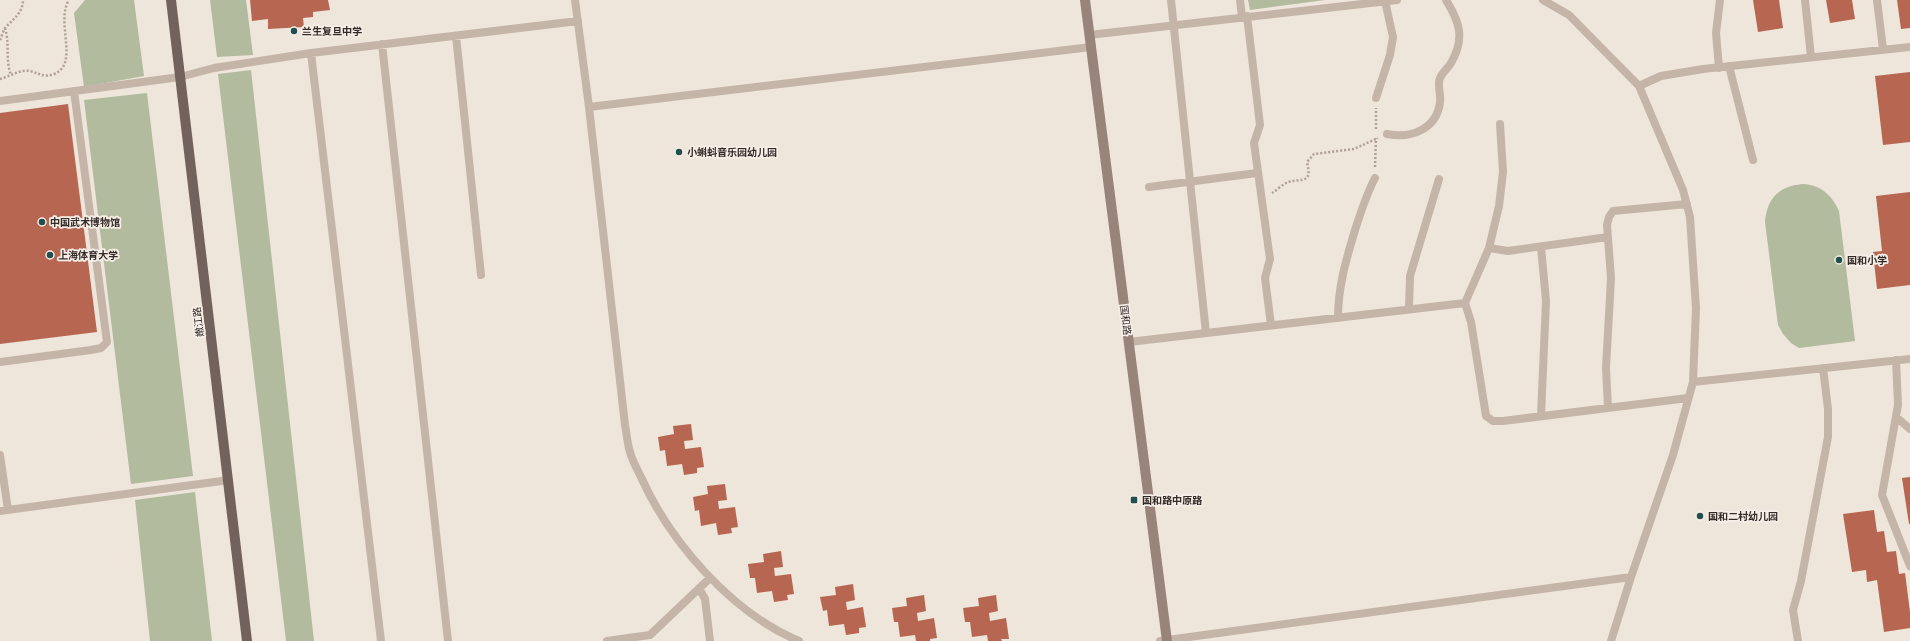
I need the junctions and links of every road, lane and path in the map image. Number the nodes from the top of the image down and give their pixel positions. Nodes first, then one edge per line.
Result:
1 (23, 0) edge
2 (69, 0) edge
3 (171, 0) edge
4 (575, 0) edge
5 (1085, 0) edge
6 (1171, 0) edge
7 (1240, 0) edge
8 (1397, 0) edge
9 (1446, 0) edge
10 (1543, 0) edge
11 (1720, 0) edge
12 (1805, 0) edge
13 (1877, 0) edge
14 (1374, 1) edge
15 (1385, 1) junction
16 (1245, 17) junction
17 (578, 21) junction
18 (1174, 25) junction
19 (5, 28) junction
20 (1089, 35) junction
21 (456, 36) junction
22 (0, 40) edge
23 (382, 44) junction
24 (1091, 47) junction
25 (1910, 47) edge
26 (1883, 49) junction
27 (311, 53) junction
28 (1811, 57) junction
29 (1729, 66) junction
30 (1719, 68) junction
31 (11, 75) junction
32 (180, 77) junction
33 (0, 79) edge
34 (1639, 86) junction
35 (74, 91) junction
36 (1376, 98) dead end
37 (0, 101) edge
38 (590, 107) junction
39 (1500, 124) dead end
40 (1387, 134) joint
41 (1753, 160) dead end
42 (1257, 173) junction
43 (1375, 178) dead end
44 (1439, 179) dead end
45 (1190, 181) junction
46 (1149, 187) dead end
47 (1262, 201) junction
48 (1687, 204) junction
49 (1608, 237) junction
50 (1541, 247) junction
51 (1489, 248) junction
52 (482, 275) dead end
53 (1465, 303) junction
54 (1409, 309) junction
55 (1338, 318) junction
56 (1271, 326) junction
57 (1206, 333) junction
58 (1129, 342) junction
59 (1910, 358) edge
60 (1896, 360) junction
61 (0, 362) edge
62 (1823, 368) junction
63 (1693, 382) junction
64 (1688, 398) junction
65 (1608, 408) junction
66 (1541, 416) junction
67 (1896, 417) junction
68 (1910, 429) edge
69 (0, 455) edge
70 (230, 480) junction
71 (4, 510) edge
72 (1910, 566) edge
73 (1631, 577) junction
74 (710, 578) junction
75 (700, 588) junction
76 (651, 638) edge
77 (248, 641) edge
78 (381, 641) edge
79 (448, 641) edge
80 (607, 641) edge
81 (710, 641) edge
82 (799, 641) edge
83 (1165, 641) edge
84 (1611, 641) edge
85 (1798, 641) edge

1 - 19 path
2 - 31 path
3 - 32 main road, 嫩江路
4 - 17 lane
5 - 20 street, 国和路
6 - 18 lane
7 - 16 lane
8 - 15 lane
9 - 40 lane
10 - 34 lane
11 - 30 lane
12 - 28 lane
13 - 26 lane
14 - 15 lane
14 - 16 lane
15 - 36 lane
16 - 18 lane
16 - 42 lane
17 - 21 lane
17 - 38 lane
18 - 20 lane
18 - 45 lane
19 - 22 path
19 - 31 path
20 - 24 street, 国和路
21 - 23 lane
21 - 52 lane
23 - 27 lane
23 - 79 lane
24 - 38 lane
24 - 58 street, 国和路
25 - 26 lane
26 - 28 lane
27 - 32 lane
27 - 78 lane
28 - 29 lane
29 - 30 lane
29 - 41 lane
30 - 34 lane
31 - 33 path
32 - 35 lane
32 - 70 main road, 嫩江路
34 - 48 lane
35 - 37 lane
35 - 61 lane
38 - 74 lane
39 - 51 lane
40 - 47 path
42 - 45 lane
42 - 47 lane
43 - 55 lane
44 - 54 lane
45 - 46 lane
45 - 57 lane
47 - 56 lane
48 - 49 lane
48 - 63 lane
49 - 50 lane
49 - 65 lane
50 - 51 lane
50 - 66 lane
51 - 53 lane
53 - 54 lane
53 - 66 lane
54 - 55 lane
55 - 56 lane
56 - 57 lane
57 - 58 lane
58 - 83 street, 国和路
59 - 60 lane
60 - 62 lane
60 - 67 lane
62 - 63 lane
62 - 85 lane
63 - 64 lane
64 - 65 lane
64 - 73 lane
65 - 66 lane
67 - 68 lane
67 - 72 lane
69 - 71 lane
70 - 71 lane
70 - 77 main road, 嫩江路
73 - 83 lane
73 - 84 lane
74 - 75 lane
74 - 82 lane
75 - 76 lane
75 - 81 lane
76 - 80 lane

